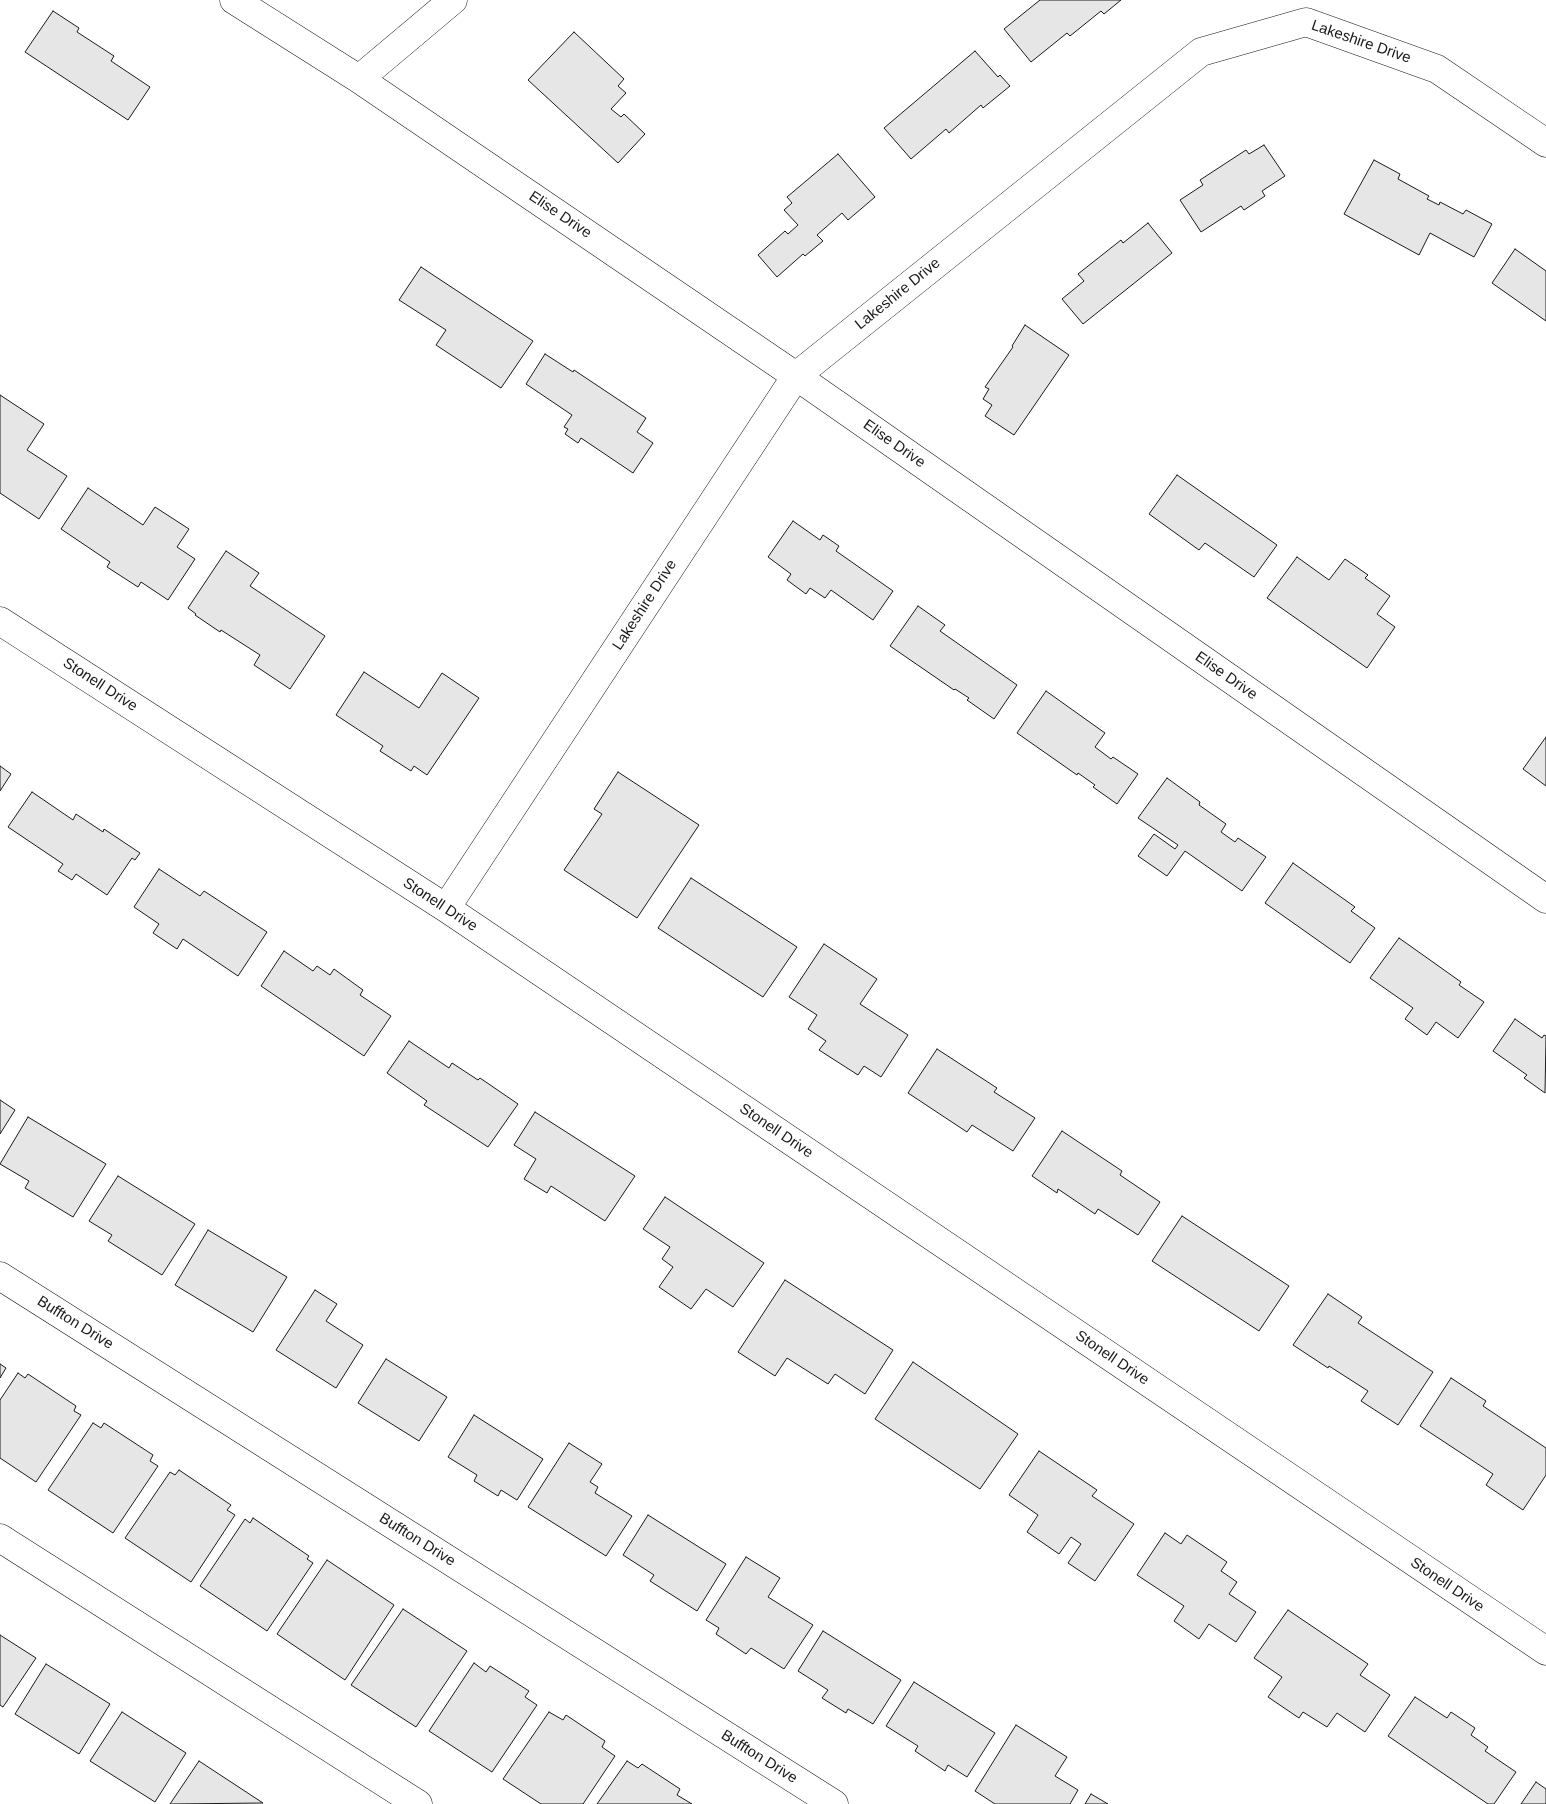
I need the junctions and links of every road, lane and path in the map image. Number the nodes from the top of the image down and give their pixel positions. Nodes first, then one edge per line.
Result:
1 (234, 0) edge
2 (453, 0) edge
3 (359, 79) junction
4 (1546, 143) edge
5 (796, 376) junction
6 (0, 621) edge
7 (1546, 899) edge
8 (446, 908) junction
9 (0, 1276) edge
10 (0, 1538) edge
11 (1546, 1651) edge
12 (418, 1804) edge
13 (834, 1804) edge

1 - 3 street, Elise Drive
2 - 3 street
3 - 5 street, Elise Drive
4 - 5 street, Lakeshire Drive
5 - 7 street, Elise Drive
5 - 8 street, Lakeshire Drive
6 - 8 street, Stonell Drive
8 - 11 street, Stonell Drive
9 - 13 street, Buffton Drive
10 - 12 street

